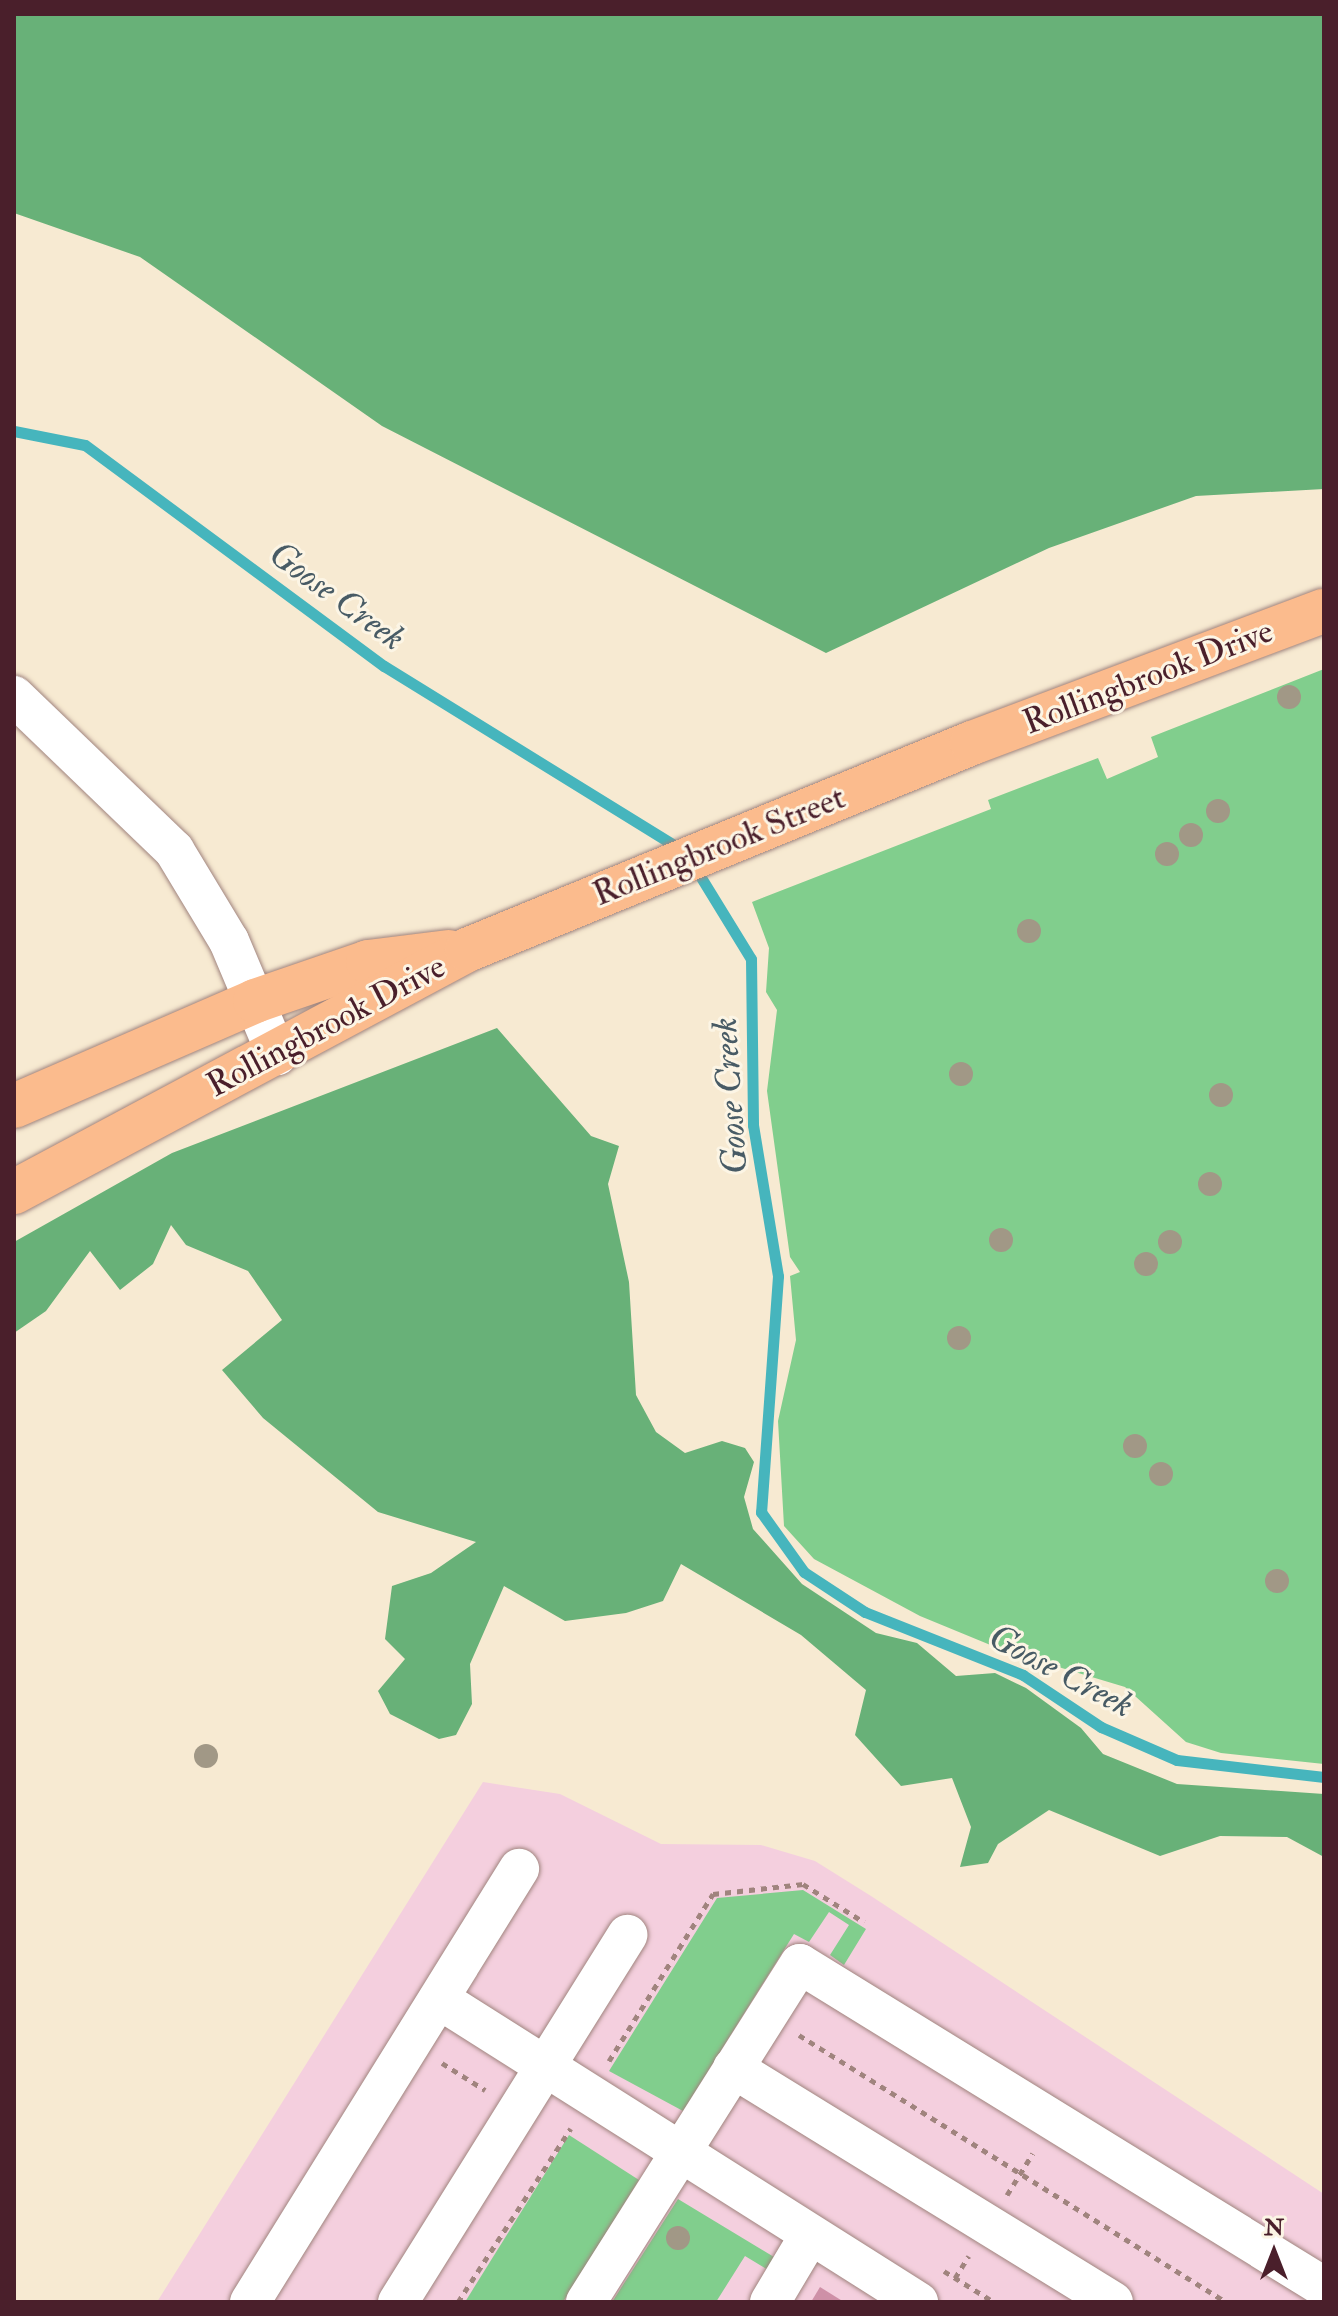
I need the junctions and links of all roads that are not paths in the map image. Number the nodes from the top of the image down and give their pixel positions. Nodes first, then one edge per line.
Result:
1 (1324, 611) edge
2 (14, 696) edge
3 (972, 743) joint
4 (467, 950) junction
5 (255, 1001) junction
6 (277, 1055) junction
7 (14, 1106) edge
8 (14, 1192) edge
9 (519, 1869) dead end
10 (627, 1935) dead end
11 (439, 1999) junction
12 (544, 2066) junction
13 (733, 2068) junction
14 (679, 2152) junction
15 (810, 2235) junction
16 (1324, 2287) edge
17 (934, 2294) edge
18 (250, 2302) edge
19 (398, 2302) edge
20 (586, 2302) edge
21 (770, 2302) edge
22 (1113, 2302) edge

1 - 3 main road, Rollingbrook Drive
2 - 5 street
3 - 4 main road, Rollingbrook Street
4 - 5 main road, Rollingbrook Drive
4 - 6 main road, Rollingbrook Drive
5 - 6 street
5 - 7 main road, Rollingbrook Drive
6 - 8 main road, Rollingbrook Drive
9 - 11 street
10 - 12 street
11 - 12 street
11 - 18 street
12 - 14 street
12 - 19 street
13 - 14 street
13 - 16 street
13 - 22 street
14 - 15 street
14 - 20 street
15 - 17 street
15 - 21 street

